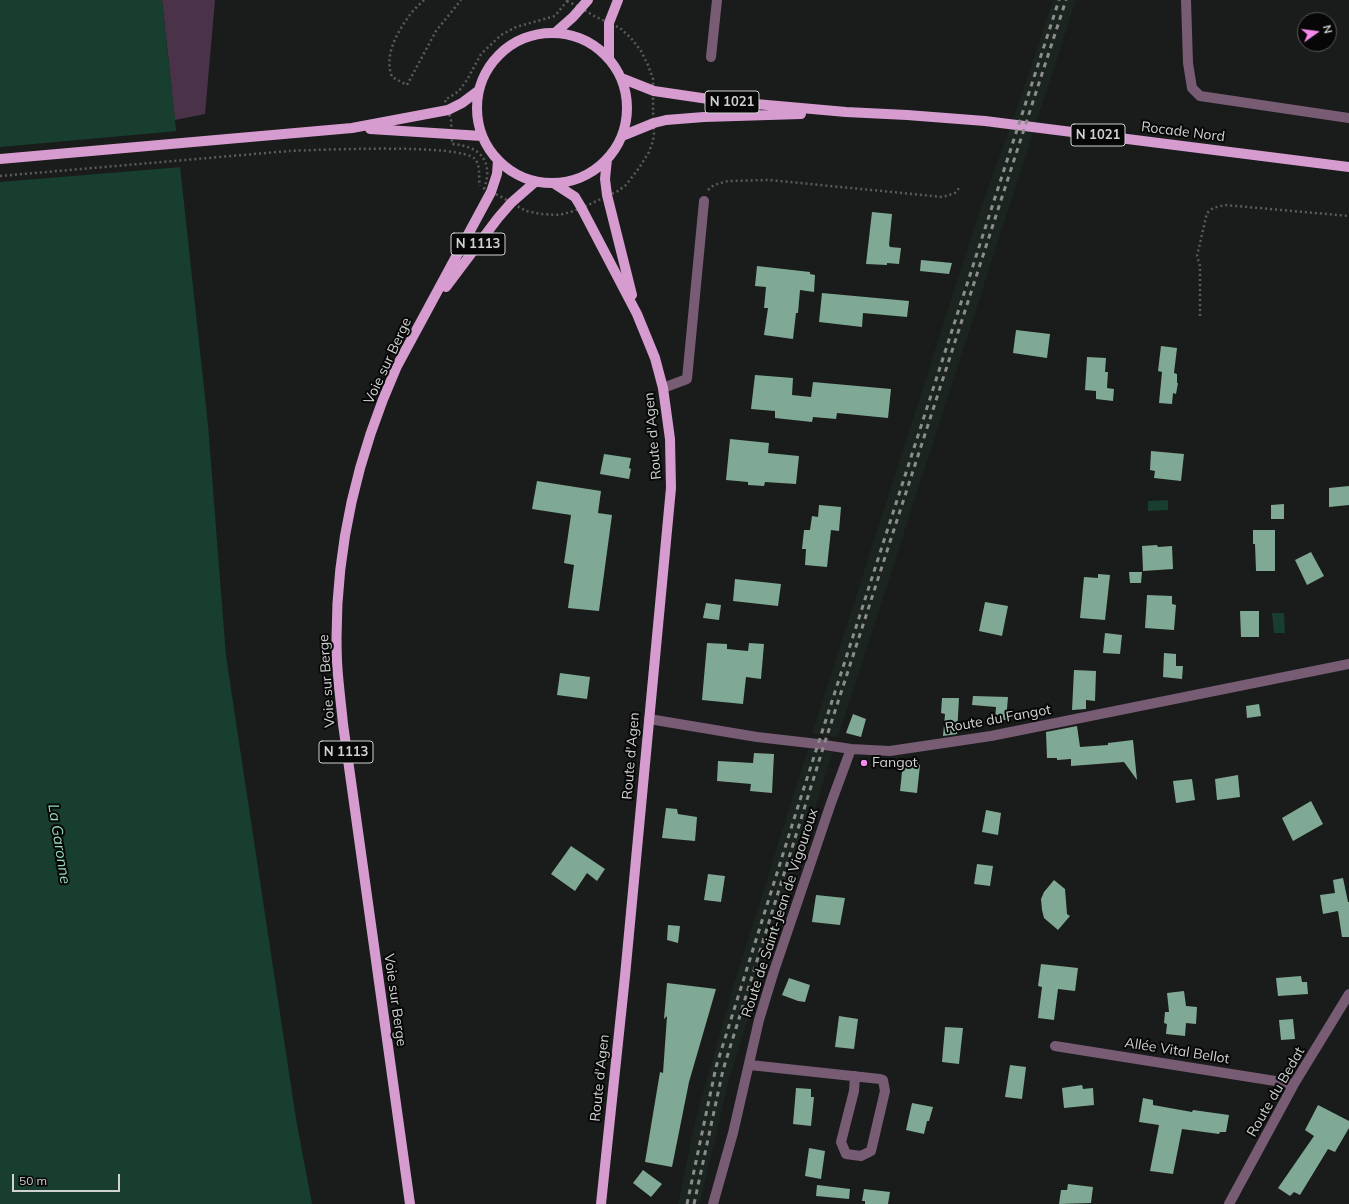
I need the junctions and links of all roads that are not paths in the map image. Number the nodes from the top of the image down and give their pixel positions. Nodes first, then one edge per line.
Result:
1 (618, 0) edge
2 (717, 0) edge
3 (1186, 0) edge
4 (584, 4) edge
5 (556, 32) junction
6 (711, 57) dead end
7 (609, 58) junction
8 (621, 78) junction
9 (478, 91) junction
10 (846, 112) junction
11 (1349, 118) edge
12 (352, 128) junction
13 (482, 136) junction
14 (622, 136) junction
15 (0, 159) edge
16 (607, 159) junction
17 (498, 160) junction
18 (1349, 167) edge
19 (535, 182) junction
20 (555, 184) junction
21 (704, 201) road end
22 (427, 312) junction
23 (637, 314) junction
24 (663, 388) junction
25 (1349, 664) edge
26 (648, 720) junction
27 (851, 749) junction
28 (1349, 994) edge
29 (1055, 1046) dead end
30 (750, 1065) junction
31 (855, 1076) junction
32 (1294, 1084) junction
33 (410, 1204) edge
34 (601, 1204) edge
35 (713, 1204) edge
36 (1229, 1204) edge

1 - 7 main road
2 - 6 street
3 - 11 street
4 - 5 main road
5 - 7 main road
5 - 9 main road
7 - 8 main road
8 - 10 main road, N 1021
8 - 14 main road
9 - 12 main road
9 - 13 main road
10 - 14 main road, N 1021
10 - 18 main road, Rocade Nord / N 1021
12 - 13 main road
12 - 15 main road
13 - 17 main road
14 - 16 main road
16 - 20 main road
16 - 23 main road, Route d'Agen
17 - 19 main road
17 - 22 main road, N 1113
19 - 20 main road
19 - 22 main road, N 1113
20 - 23 main road, Route d'Agen
21 - 24 street
22 - 33 main road, Voie sur Berge / N 1113
23 - 24 main road, Route d'Agen
24 - 26 main road, Route d'Agen
25 - 27 street, Route du Fangot
26 - 27 street, Route du Fangot
26 - 34 main road, Route d'Agen
27 - 30 street, Route de Saint-Jean de Vigouroux
28 - 32 street, Route du Bedat
29 - 32 street, Allée Vital Bellot
30 - 31 street
30 - 35 street, Route de Saint-Jean de Vigouroux
31 - 31 street
32 - 36 street, Route du Bedat

